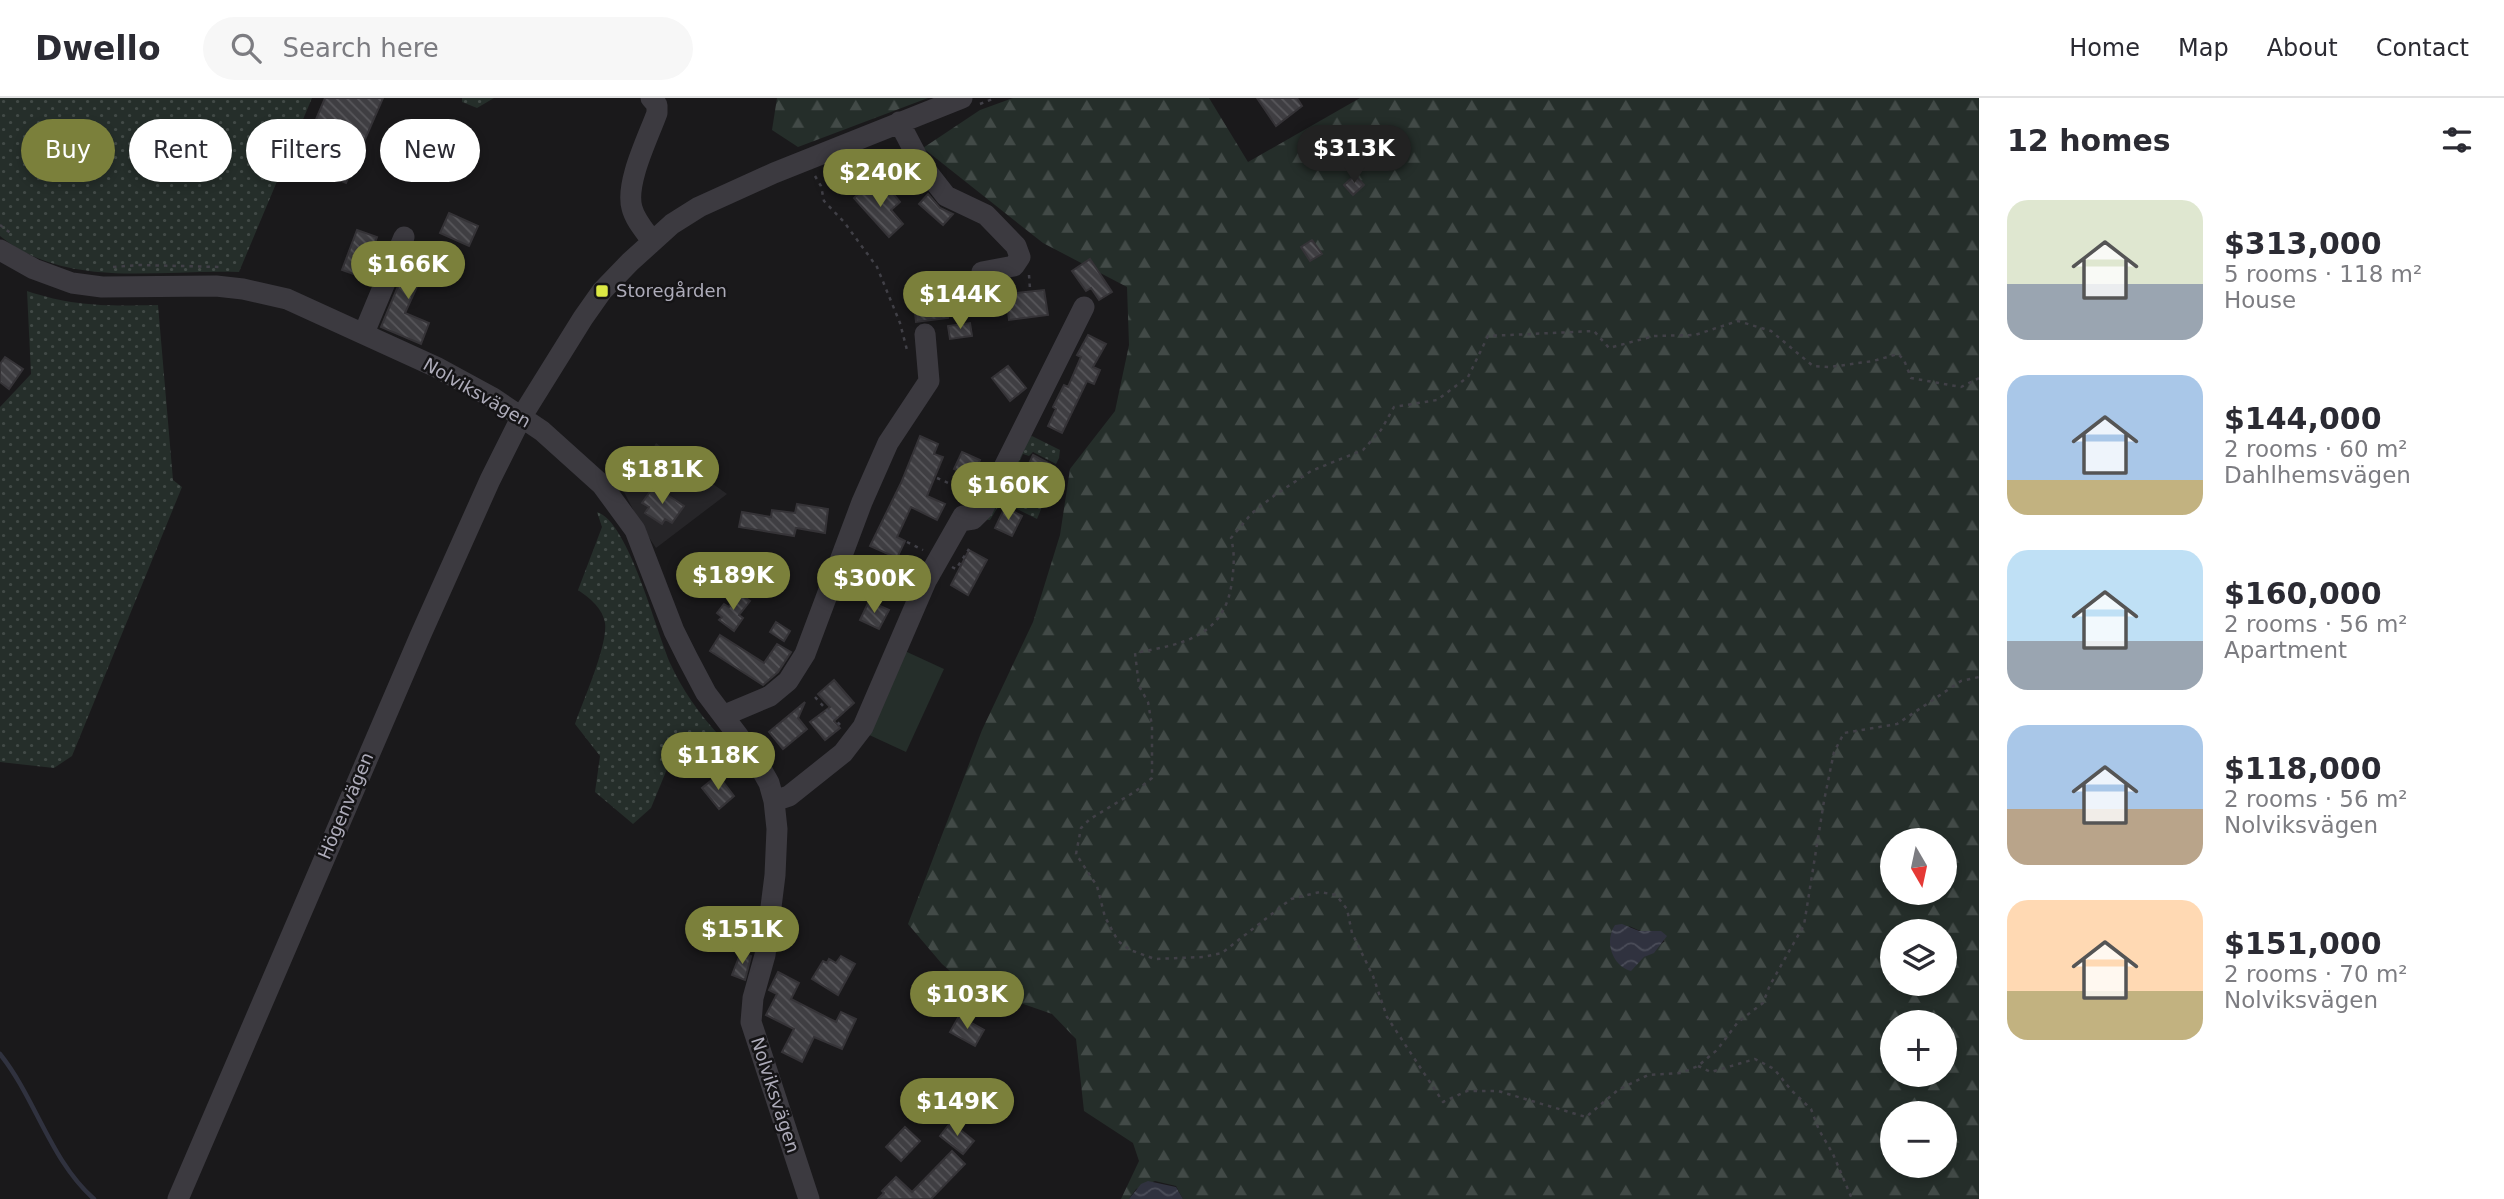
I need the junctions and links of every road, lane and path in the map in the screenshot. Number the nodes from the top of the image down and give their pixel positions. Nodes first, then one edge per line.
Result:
1 (652, 98) edge
2 (995, 98) edge
3 (966, 103) edge
4 (899, 122) junction
5 (817, 179) dead end
6 (0, 225) edge
7 (404, 237) dead end
8 (652, 241) junction
9 (8, 244) edge
10 (108, 268) dead end
11 (230, 268) dead end
12 (982, 272) dead end
13 (1084, 307) dead end
14 (364, 333) junction
15 (925, 334) dead end
16 (928, 359) junction
17 (1979, 378) edge
18 (522, 416) junction
19 (937, 478) dead end
20 (966, 491) dead end
21 (1979, 677) edge
22 (815, 697) dead end
23 (725, 715) junction
24 (853, 739) junction
25 (774, 801) junction
26 (1698, 1066) junction
27 (178, 1199) edge
28 (809, 1199) edge
29 (1852, 1199) edge

1 - 8 street
2 - 3 path
3 - 4 street, Högenvägen
4 - 8 street, Högenvägen
4 - 12 street
5 - 16 path
6 - 9 path
7 - 14 street
8 - 18 street, Högenvägen
9 - 14 street, Nolviksvägen
10 - 11 path
13 - 24 street
14 - 18 street, Nolviksvägen
15 - 16 street
16 - 23 street
17 - 26 path
18 - 23 street, Nolviksvägen
18 - 27 street, Högenvägen
19 - 20 path
21 - 26 path
22 - 24 path
23 - 25 street, Nolviksvägen
24 - 25 street
25 - 28 street, Nolviksvägen
26 - 29 path

